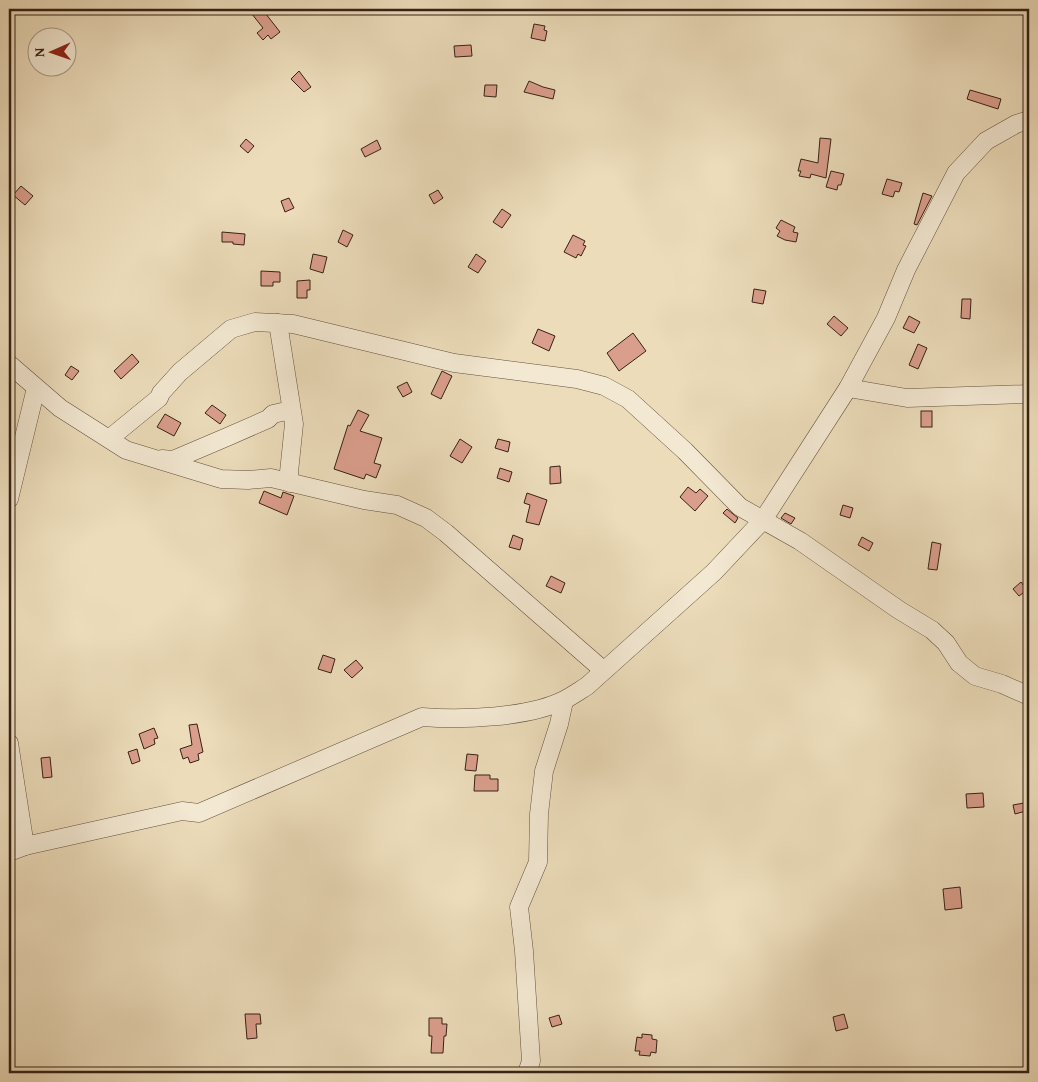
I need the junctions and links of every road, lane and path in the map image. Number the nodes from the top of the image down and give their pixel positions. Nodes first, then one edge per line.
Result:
1 (1029, 120) edge
2 (278, 323) junction
3 (9, 364) edge
4 (36, 388) junction
5 (848, 388) junction
6 (1029, 394) edge
7 (291, 410) junction
8 (110, 438) junction
9 (157, 459) junction
10 (290, 482) junction
11 (9, 500) edge
12 (763, 520) junction
13 (603, 670) junction
14 (1029, 696) edge
15 (564, 701) junction
16 (9, 743) edge
17 (17, 849) edge
18 (527, 1073) edge

1 - 5 street
2 - 7 street
2 - 8 street
2 - 12 street
3 - 4 street
4 - 8 street
4 - 11 street
5 - 6 street
5 - 12 street
7 - 9 street
7 - 10 street
8 - 9 street
9 - 10 street
10 - 13 street
12 - 13 street
12 - 14 street
13 - 15 street
15 - 17 street
15 - 18 street
16 - 17 street

